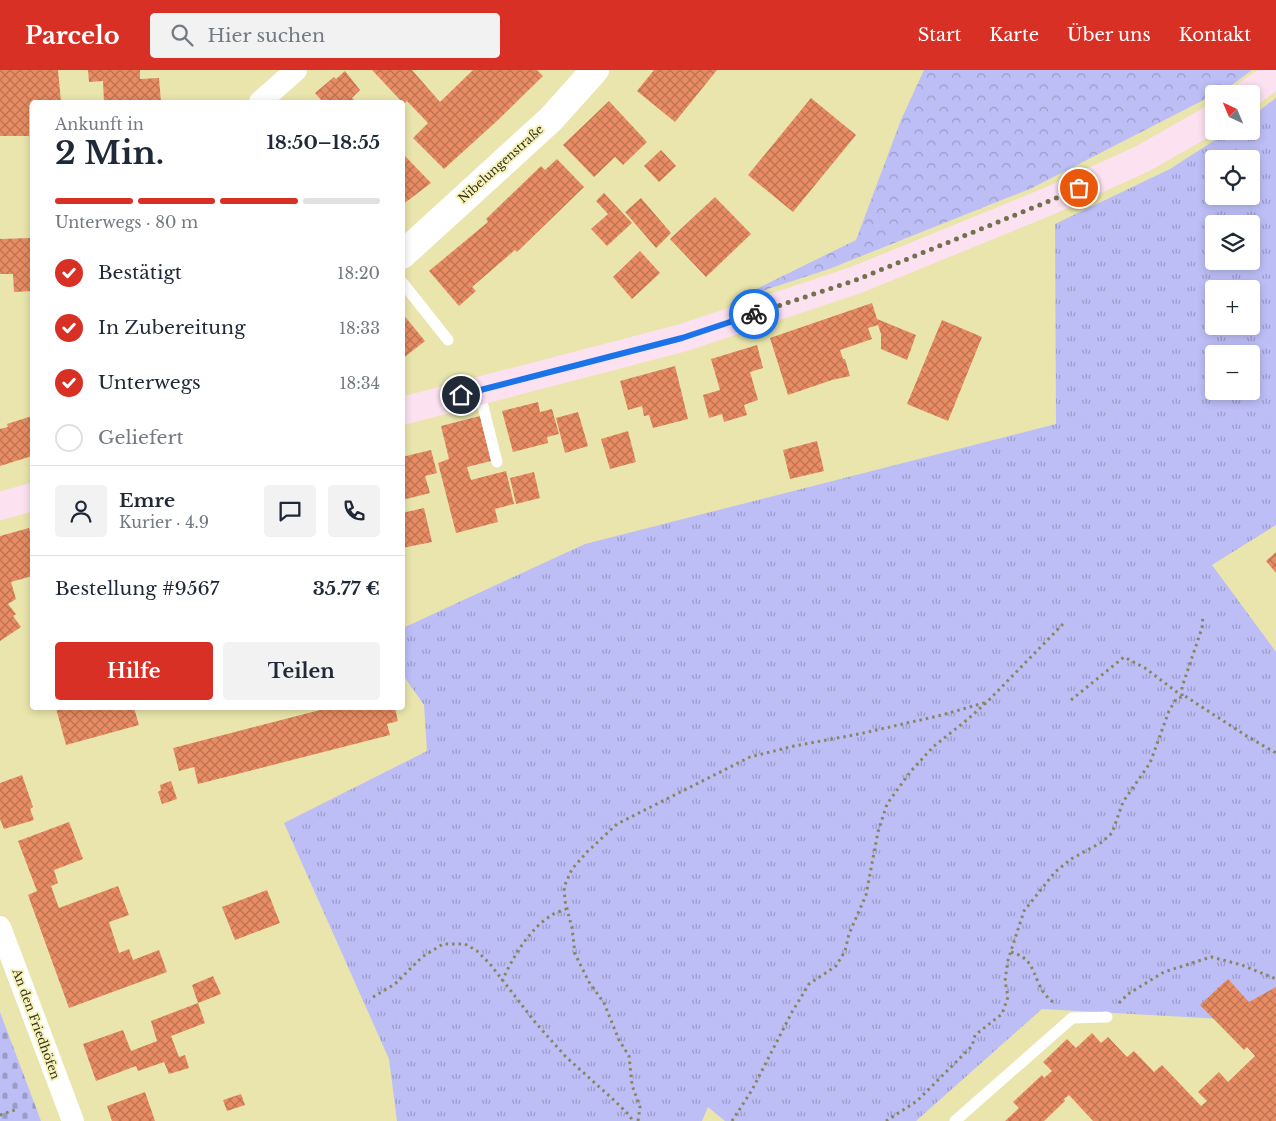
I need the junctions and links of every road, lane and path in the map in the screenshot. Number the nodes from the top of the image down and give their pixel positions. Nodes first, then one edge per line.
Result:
1 (296, 70) edge
2 (595, 70) edge
3 (1276, 74) edge
4 (1260, 85) edge
5 (262, 100) edge
6 (1205, 123) edge
7 (405, 251) edge
8 (405, 286) edge
9 (448, 340) dead end
10 (479, 390) junction
11 (405, 410) edge
12 (497, 462) dead end
13 (30, 498) edge
14 (0, 506) edge
15 (1203, 616) dead end
16 (1063, 624) dead end
17 (1182, 696) junction
18 (1071, 700) dead end
19 (987, 702) junction
20 (1276, 753) edge
21 (566, 909) junction
22 (0, 927) edge
23 (1011, 952) junction
24 (1276, 979) edge
25 (502, 981) junction
26 (374, 997) dead end
27 (1054, 1004) dead end
28 (1107, 1017) joint
29 (18, 1109) dead end
30 (0, 1115) edge
31 (72, 1121) edge
32 (633, 1121) edge
33 (638, 1121) edge
34 (732, 1121) edge
35 (886, 1121) edge
36 (955, 1121) edge

1 - 5 street
2 - 7 street, Nibelungenstraße
3 - 4 main road
6 - 10 main road
8 - 9 lane
10 - 11 main road
10 - 12 lane
13 - 14 main road
15 - 17 path
16 - 19 path
17 - 18 path
17 - 20 path
17 - 23 path
19 - 21 path
19 - 34 path
21 - 25 path
21 - 33 path
22 - 31 street, An den Friedhöfen
23 - 27 path
23 - 35 path
24 - 28 path
25 - 26 path
25 - 32 path
28 - 36 lane
29 - 30 path

